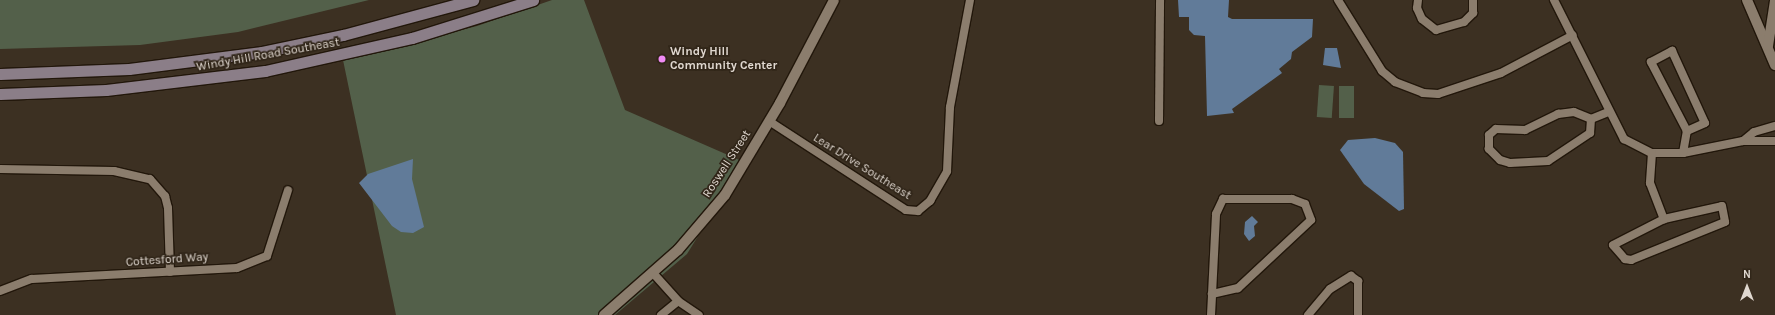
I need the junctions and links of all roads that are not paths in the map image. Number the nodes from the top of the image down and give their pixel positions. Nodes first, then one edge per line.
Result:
1 (473, 0) edge
2 (534, 0) edge
3 (834, 0) edge
4 (970, 0) edge
5 (1160, 0) edge
6 (1338, 0) edge
7 (1418, 0) edge
8 (1473, 0) edge
9 (1554, 0) edge
10 (1747, 0) edge
11 (1775, 1) edge
12 (1573, 35) junction
13 (1767, 48) junction
14 (1775, 65) edge
15 (0, 74) edge
16 (0, 94) edge
17 (1608, 112) junction
18 (1592, 119) junction
19 (1159, 121) dead end
20 (769, 122) junction
21 (1775, 126) edge
22 (1687, 131) junction
23 (1743, 141) junction
24 (1775, 141) edge
25 (1652, 153) junction
26 (1683, 153) junction
27 (0, 169) edge
28 (288, 190) dead end
29 (1664, 219) junction
30 (170, 272) junction
31 (653, 273) junction
32 (0, 291) edge
33 (1212, 294) junction
34 (678, 301) junction
35 (608, 314) edge
36 (661, 315) edge
37 (699, 315) edge
38 (1211, 315) edge
39 (1308, 315) edge
40 (1358, 315) edge

1 - 15 main road, Windy Hill Road Southeast
2 - 16 main road, Windy Hill Road Southeast
3 - 20 street, Roswell Street
4 - 20 street, Lear Drive Southeast
5 - 19 street
6 - 12 street
7 - 8 street
9 - 12 street
10 - 13 street
11 - 13 street
12 - 17 street
13 - 14 street
17 - 18 street
17 - 25 street
18 - 18 street
20 - 31 street, Roswell Street
21 - 23 street
22 - 22 street
22 - 26 street
23 - 24 street
23 - 26 street
25 - 26 street
25 - 29 street
27 - 30 street
28 - 30 street, Cottesford Way
29 - 29 street
30 - 32 street, Cottesford Way
31 - 34 street
31 - 35 street, Roswell Street
33 - 33 street
33 - 38 street
34 - 36 street
34 - 37 street
39 - 40 street

